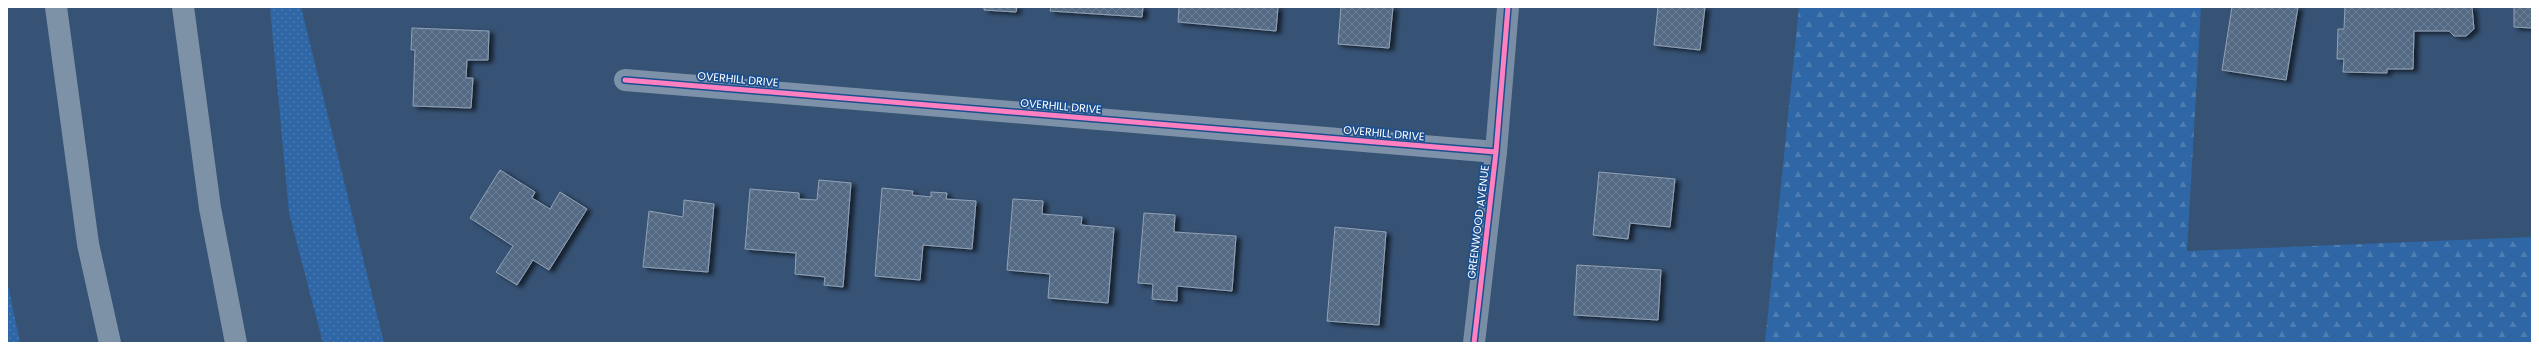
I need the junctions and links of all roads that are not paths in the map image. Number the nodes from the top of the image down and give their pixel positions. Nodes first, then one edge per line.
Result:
1 (56, 7) edge
2 (183, 7) edge
3 (1508, 7) edge
4 (624, 80) dead end
5 (1496, 152) junction
6 (110, 343) edge
7 (236, 343) edge
8 (1474, 343) edge

1 - 6 highway
2 - 7 highway
3 - 5 street, GREENWOOD AVENUE
4 - 5 street, OVERHILL DRIVE
5 - 8 street, GREENWOOD AVENUE

